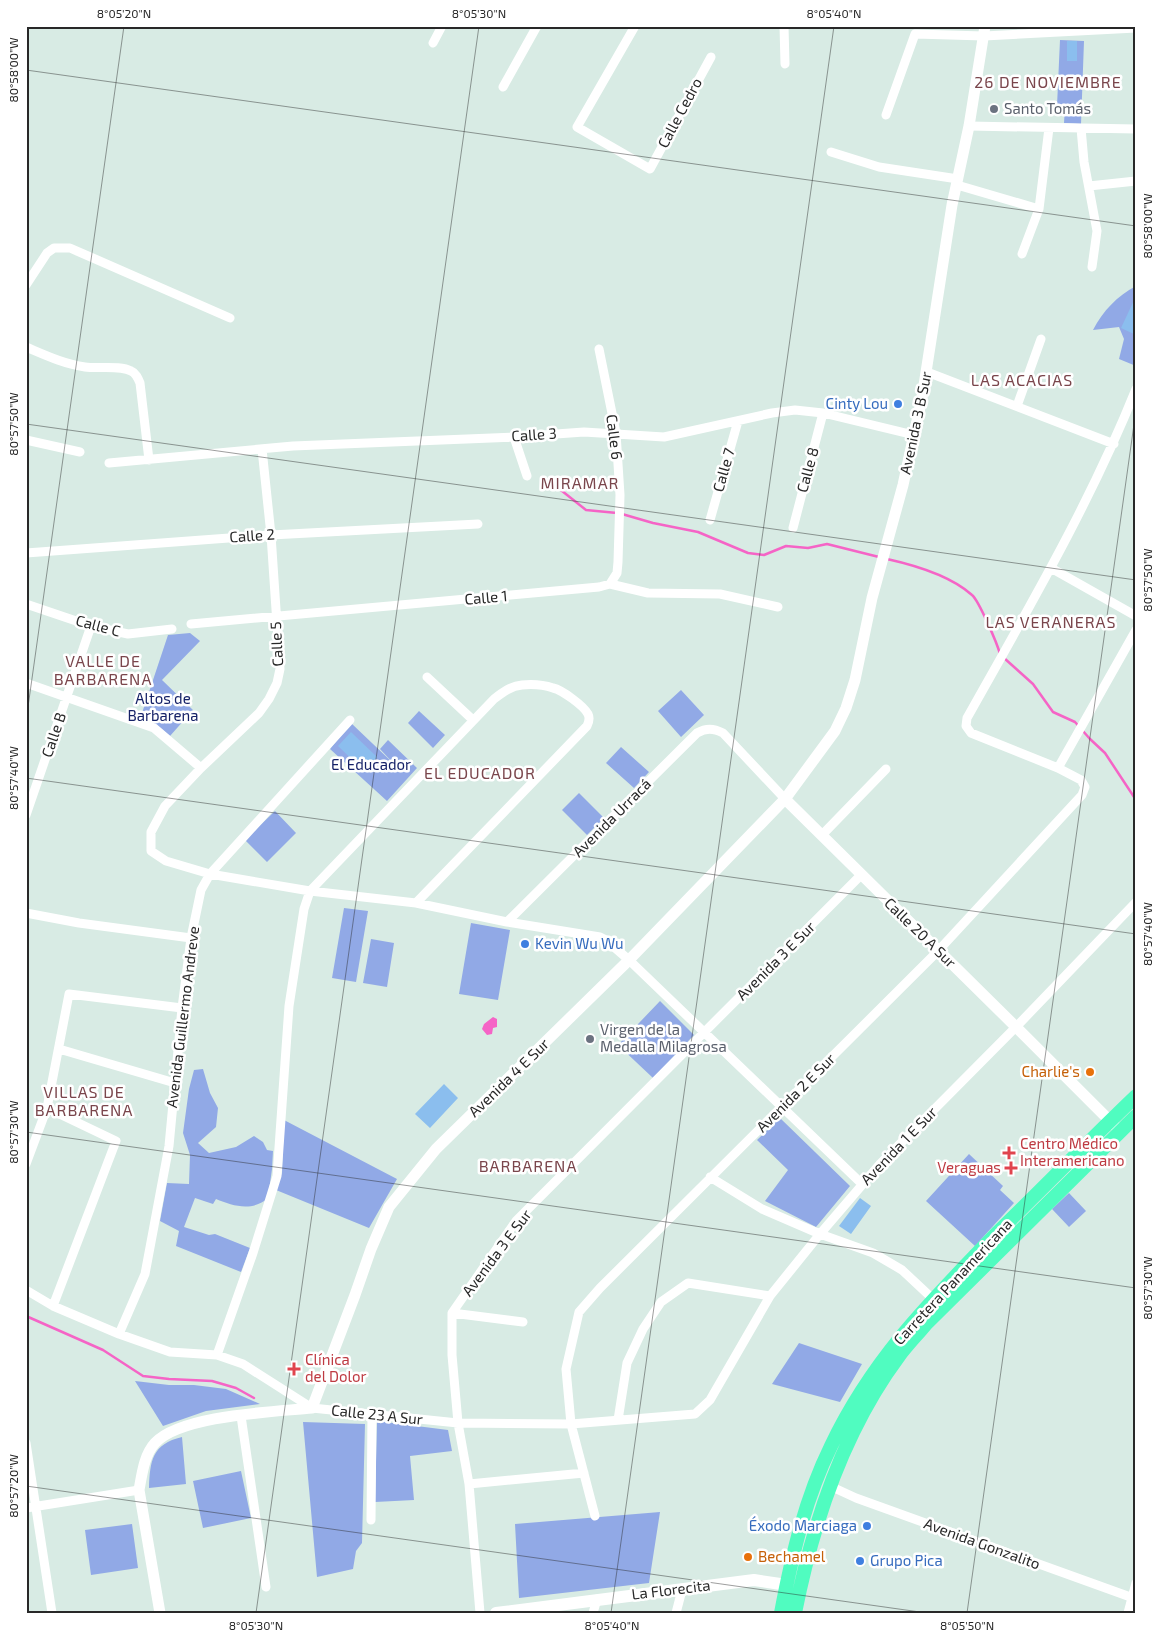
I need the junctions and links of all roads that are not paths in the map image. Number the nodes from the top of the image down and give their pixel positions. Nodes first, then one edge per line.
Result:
1 (442, 26) edge
2 (538, 26) edge
3 (634, 26) edge
4 (784, 26) edge
5 (1136, 28) edge
6 (984, 31) edge
7 (433, 43) dead end
8 (711, 57) dead end
9 (784, 64) dead end
10 (503, 87) dead end
11 (886, 115) dead end
12 (969, 126) junction
13 (1050, 128) junction
14 (1080, 128) junction
15 (1136, 129) edge
16 (831, 152) dead end
17 (1136, 181) edge
18 (958, 182) junction
19 (1089, 186) junction
20 (1039, 209) junction
21 (1022, 254) dead end
22 (1092, 267) dead end
23 (26, 285) edge
24 (230, 318) dead end
25 (1041, 339) dead end
26 (26, 347) edge
27 (599, 349) dead end
28 (927, 372) junction
29 (1136, 389) edge
30 (1017, 406) junction
31 (823, 412) junction
32 (738, 421) junction
33 (616, 433) junction
34 (914, 435) junction
35 (514, 437) junction
36 (26, 440) edge
37 (1114, 444) junction
38 (262, 449) junction
39 (80, 452) dead end
40 (149, 460) junction
41 (109, 463) dead end
42 (527, 476) dead end
43 (710, 520) dead end
44 (478, 524) dead end
45 (793, 528) dead end
46 (271, 535) junction
47 (26, 553) edge
48 (1051, 568) junction
49 (610, 584) junction
50 (26, 604) edge
51 (778, 607) dead end
52 (275, 616) junction
53 (1136, 616) edge
54 (191, 624) dead end
55 (91, 626) junction
56 (172, 629) dead end
57 (1136, 630) edge
58 (427, 677) dead end
59 (26, 683) edge
60 (67, 697) junction
61 (350, 720) dead end
62 (473, 720) junction
63 (723, 733) joint
64 (202, 768) junction
65 (1058, 768) junction
66 (886, 770) dead end
67 (785, 799) junction
68 (26, 814) edge
69 (822, 835) junction
70 (210, 874) junction
71 (861, 875) junction
72 (310, 892) junction
73 (1136, 902) edge
74 (416, 903) junction
75 (26, 913) edge
76 (507, 922) junction
77 (191, 938) junction
78 (938, 950) junction
79 (629, 960) junction
80 (182, 1008) junction
81 (1016, 1027) junction
82 (705, 1033) junction
83 (59, 1049) junction
84 (175, 1083) junction
85 (1136, 1096) edge
86 (46, 1108) junction
87 (782, 1108) junction
88 (1136, 1116) edge
89 (1115, 1126) junction
90 (26, 1164) edge
91 (710, 1176) junction
92 (862, 1184) junction
93 (820, 1234) junction
94 (26, 1290) edge
95 (770, 1296) junction
96 (933, 1299) junction
97 (53, 1306) junction
98 (452, 1313) junction
99 (523, 1322) dead end
100 (119, 1334) junction
101 (217, 1355) junction
102 (312, 1408) junction
103 (695, 1414) joint
104 (372, 1415) junction
105 (241, 1416) junction
106 (846, 1416) junction
107 (618, 1420) junction
108 (458, 1423) junction
109 (571, 1424) junction
110 (26, 1443) edge
111 (584, 1473) junction
112 (468, 1484) junction
113 (830, 1486) junction
114 (139, 1490) junction
115 (36, 1507) junction
116 (26, 1508) edge
117 (595, 1516) dead end
118 (371, 1520) dead end
119 (795, 1546) junction
120 (1136, 1583) edge
121 (787, 1585) junction
122 (266, 1587) dead end
123 (682, 1590) junction
124 (597, 1599) junction
125 (1134, 1599) edge
126 (52, 1613) edge
127 (160, 1613) edge
128 (480, 1613) edge
129 (496, 1613) edge
130 (594, 1613) edge
131 (676, 1613) edge
132 (781, 1613) edge
133 (795, 1613) edge
134 (1128, 1613) edge

1 - 7 street
2 - 10 street
3 - 8 street, Calle Cedro
4 - 9 street
5 - 6 street
6 - 11 street
6 - 12 street, Avenida 3 B Sur
12 - 13 street
12 - 18 street, Avenida 3 B Sur
13 - 14 street
13 - 20 street
14 - 15 street
14 - 19 street
16 - 18 street
17 - 19 street
18 - 20 street
18 - 28 street, Avenida 3 B Sur
19 - 22 street
20 - 21 street
23 - 24 street
25 - 30 street
26 - 40 street
27 - 33 street, Calle 6
28 - 30 street
28 - 34 street, Avenida 3 B Sur
29 - 37 street
30 - 37 street
31 - 32 street, Calle 3
31 - 34 street, Calle 3
31 - 45 street, Calle 8
32 - 33 street, Calle 3
32 - 43 street, Calle 7
33 - 35 street, Calle 3
33 - 49 street, Calle 6
34 - 67 street, Avenida 3 B Sur
35 - 38 street, Calle 3
35 - 42 street
36 - 39 street
37 - 48 street
38 - 40 street, Calle 3
38 - 46 street, Calle 5
40 - 41 street, Calle 3
44 - 46 street, Calle 2
46 - 47 street, Calle 2
46 - 52 street, Calle 5
48 - 53 street
48 - 65 street
49 - 51 street, Calle 1
49 - 52 street, Calle 1
50 - 55 street, Calle C
52 - 54 street, Calle 1
52 - 64 street, Calle 5
55 - 56 street, Calle C
55 - 60 street, Calle B
57 - 65 street
58 - 62 street
59 - 60 street
60 - 64 street
60 - 68 street, Calle B
61 - 70 street, Avenida Guillermo Andreve
62 - 72 street
62 - 74 street
63 - 67 street, Calle 20 A Sur
63 - 76 street, Avenida Urracá
64 - 70 street, Calle 5
65 - 78 street, Avenida 2 E Sur
66 - 69 street
67 - 69 street, Calle 20 A Sur
67 - 79 street, Avenida 4 E Sur
69 - 71 street, Calle 20 A Sur
70 - 72 street
70 - 77 street, Avenida Guillermo Andreve
71 - 78 street, Calle 20 A Sur
71 - 82 street, Avenida 3 E Sur
72 - 74 street
72 - 101 street
73 - 81 street, Avenida 1 E Sur
74 - 76 street
75 - 77 street
76 - 79 street
77 - 80 street, Avenida Guillermo Andreve
78 - 81 street, Calle 20 A Sur
78 - 87 street, Avenida 2 E Sur
79 - 82 street
79 - 102 street, Avenida 4 E Sur
80 - 83 street
80 - 84 street, Avenida Guillermo Andreve
81 - 89 street, Calle 20 A Sur
81 - 92 street, Avenida 1 E Sur
82 - 87 street
82 - 98 street, Avenida 3 E Sur
83 - 84 street
83 - 86 street
84 - 100 street, Avenida Guillermo Andreve
85 - 89 highway, Carretera Panamericana
86 - 90 street
86 - 97 street
87 - 91 street, Avenida 2 E Sur
87 - 92 street
88 - 89 highway, Carretera Panamericana
89 - 96 highway, Carretera Panamericana
89 - 113 highway, Carretera Panamericana
91 - 93 street
91 - 109 street, Avenida 2 E Sur
92 - 93 street, Avenida 1 E Sur
93 - 95 street, Avenida 1 E Sur
93 - 96 street
94 - 97 street, Calle 23 A Sur
95 - 103 street, Avenida 1 E Sur
95 - 107 street
96 - 106 highway, Carretera Panamericana
97 - 100 street, Calle 23 A Sur
98 - 99 street
98 - 108 street
100 - 101 street, Calle 23 A Sur
101 - 102 street, Calle 23 A Sur
102 - 104 street, Calle 23 A Sur
102 - 105 street
103 - 107 street, Calle 23 A Sur
104 - 108 street, Calle 23 A Sur
104 - 118 street
105 - 114 street
105 - 122 street
106 - 113 highway
106 - 119 highway, Carretera Panamericana
107 - 109 street, Calle 23 A Sur
108 - 109 street, Calle 23 A Sur
108 - 112 street
109 - 111 street, Avenida 2 E Sur
110 - 115 street
111 - 112 street
111 - 117 street, Avenida 2 E Sur
112 - 128 street
113 - 119 highway
113 - 125 street, Avenida Gonzalito
113 - 133 highway, Carretera Panamericana
114 - 115 street
114 - 127 street
115 - 116 street
115 - 126 street
119 - 121 highway, Carretera Panamericana
120 - 125 street
121 - 123 main road, La Florecita
121 - 132 highway, Carretera Panamericana
123 - 124 main road, La Florecita
123 - 131 street
124 - 129 main road, La Florecita
124 - 130 street
125 - 134 street

